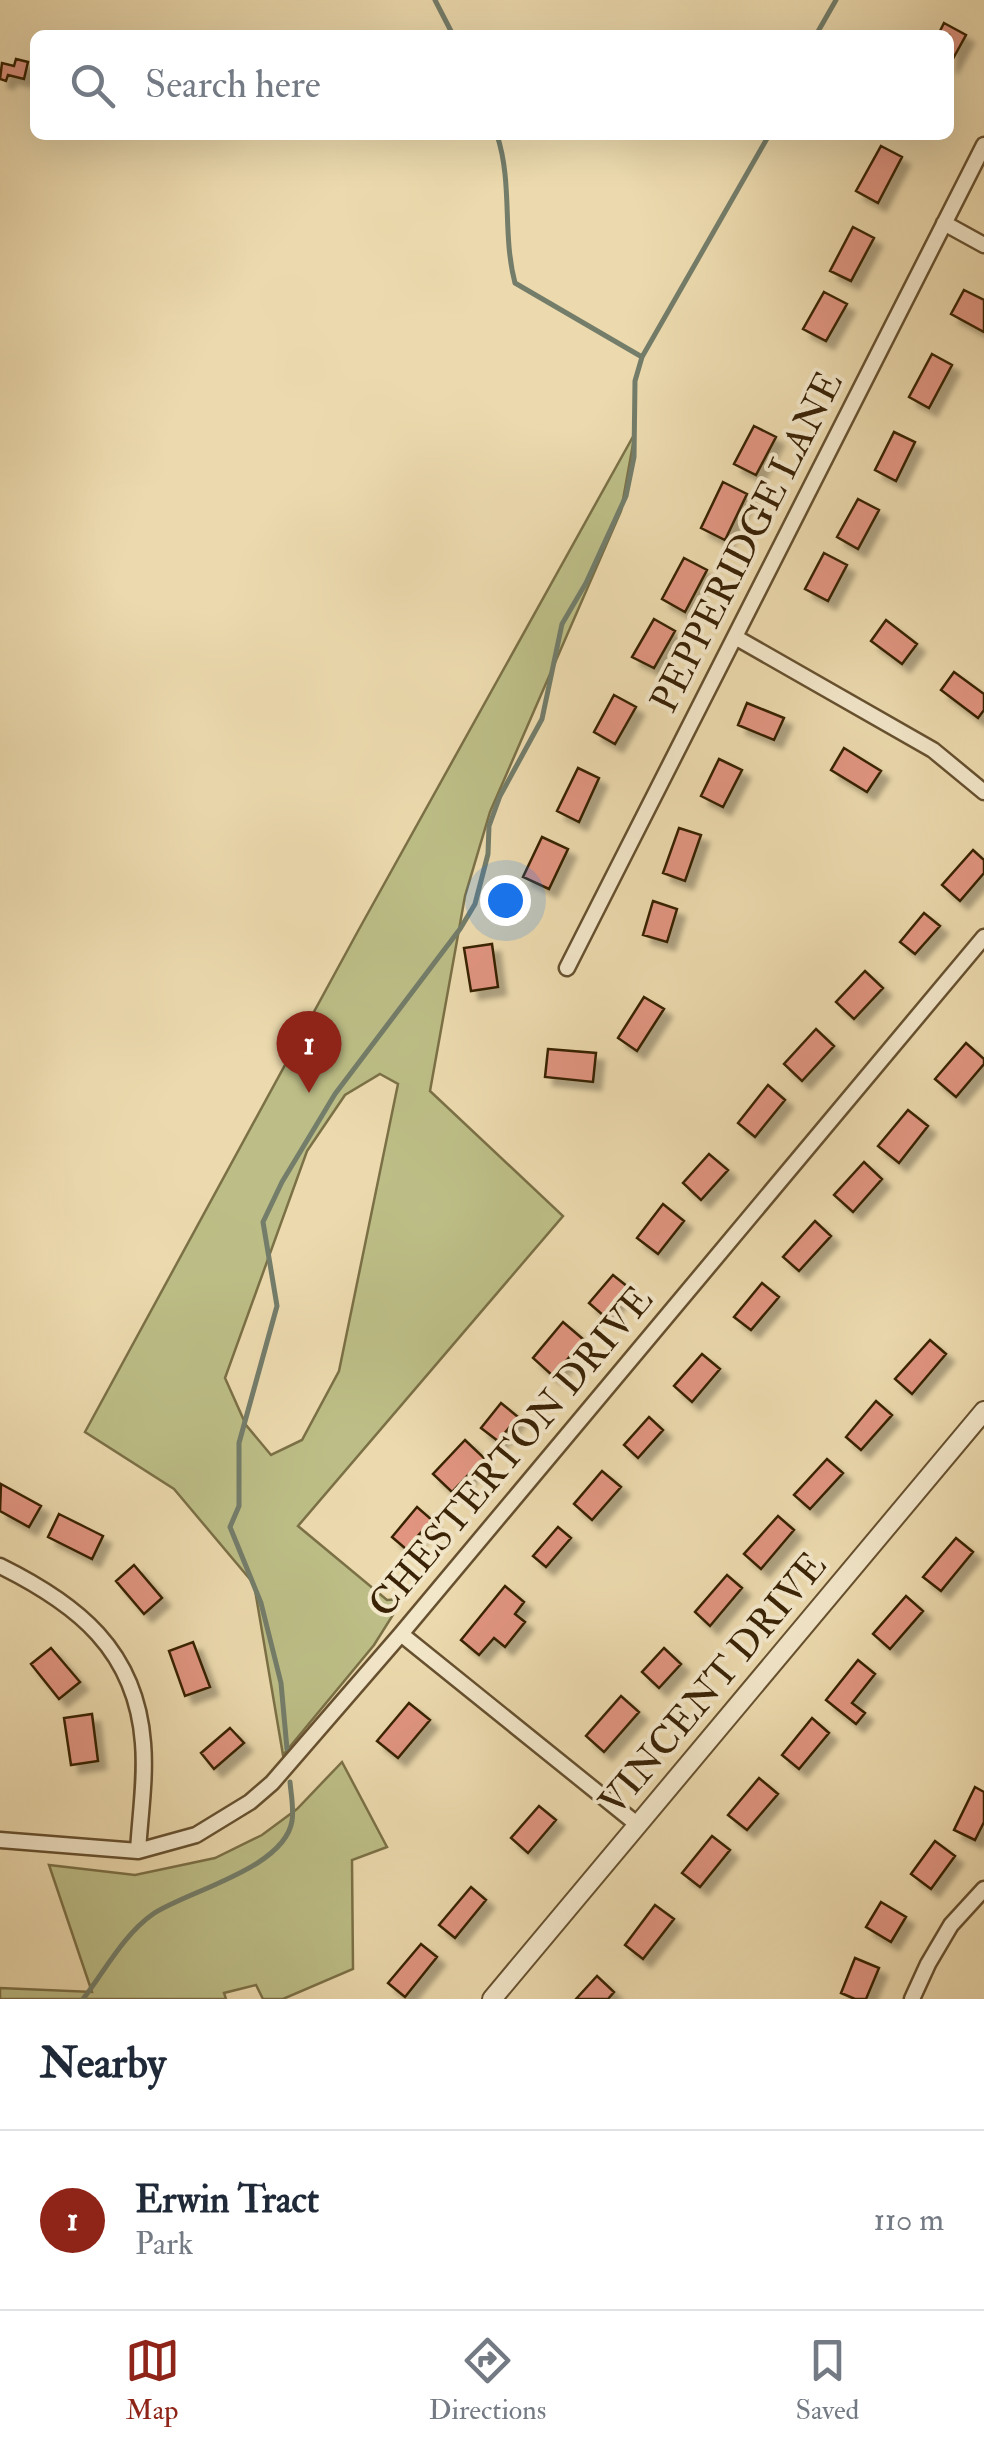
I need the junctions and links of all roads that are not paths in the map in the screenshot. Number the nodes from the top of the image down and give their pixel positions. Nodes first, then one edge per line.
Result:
1 (984, 145) edge
2 (944, 224) junction
3 (984, 244) edge
4 (735, 636) junction
5 (984, 792) edge
6 (984, 937) edge
7 (567, 968) dead end
8 (984, 1411) edge
9 (0, 1566) edge
10 (401, 1634) junction
11 (638, 1825) junction
12 (0, 1840) edge
13 (138, 1852) junction
14 (981, 1897) edge
15 (492, 1999) edge
16 (912, 1999) edge

1 - 2 street, PEPPERIDGE LANE
2 - 3 street
2 - 4 street, PEPPERIDGE LANE
4 - 5 street
4 - 7 street, PEPPERIDGE LANE
6 - 10 street, CHESTERTON DRIVE
8 - 11 street, VINCENT DRIVE
9 - 13 street
10 - 11 street
10 - 13 street, CHESTERTON DRIVE
11 - 15 street, VINCENT DRIVE
12 - 13 street, CHESTERTON DRIVE
14 - 16 street

